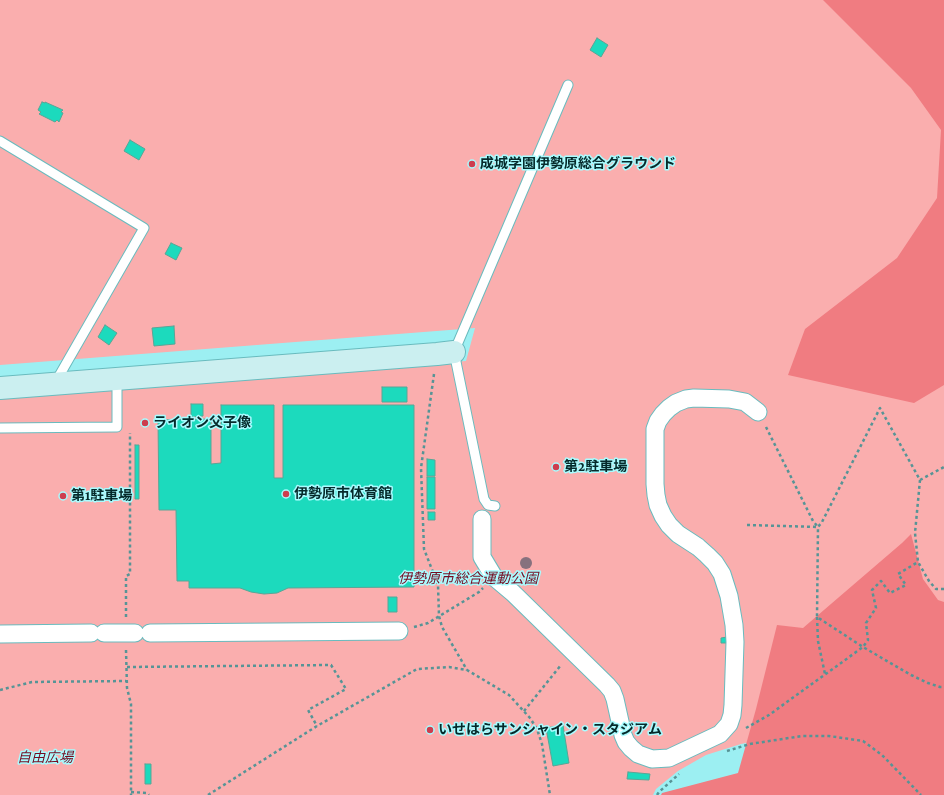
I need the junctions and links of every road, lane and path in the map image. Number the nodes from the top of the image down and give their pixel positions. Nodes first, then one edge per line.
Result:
1 (568, 85) dead end
2 (0, 141) edge
3 (446, 353) junction
4 (117, 379) junction
5 (54, 383) junction
6 (0, 388) edge
7 (758, 412) joint
8 (130, 427) dead end
9 (0, 428) edge
10 (944, 467) edge
11 (920, 480) junction
12 (495, 506) dead end
13 (482, 519) dead end
14 (747, 525) dead end
15 (818, 526) junction
16 (918, 562) junction
17 (944, 589) edge
18 (479, 592) dead end
19 (439, 616) junction
20 (817, 617) junction
21 (428, 622) dead end
22 (399, 631) dead end
23 (137, 633) junction
24 (0, 634) edge
25 (863, 647) junction
26 (126, 667) junction
27 (558, 669) dead end
28 (467, 670) junction
29 (825, 674) junction
30 (126, 681) junction
31 (944, 687) edge
32 (0, 690) edge
33 (524, 711) junction
34 (317, 726) junction
35 (743, 730) dead end
36 (722, 753) dead end
37 (685, 771) dead end
38 (131, 794) edge
39 (149, 795) edge
40 (208, 795) edge
41 (550, 795) edge
42 (657, 795) edge
43 (921, 795) edge

1 - 3 lane
2 - 5 lane
3 - 4 street
3 - 12 lane
3 - 19 path
4 - 5 street
4 - 9 lane
5 - 6 street
7 - 13 street
7 - 15 path
8 - 23 path
10 - 11 path
11 - 15 path
11 - 16 path
14 - 15 path
15 - 20 path
16 - 17 path
16 - 25 path
18 - 19 path
19 - 21 path
19 - 28 path
20 - 25 path
20 - 29 path
22 - 23 street
23 - 24 street
23 - 26 path
25 - 29 path
25 - 31 path
26 - 30 path
26 - 34 path
27 - 33 path
28 - 33 path
28 - 34 path
29 - 35 path
30 - 32 path
30 - 38 path
33 - 41 path
34 - 40 path
36 - 43 path
37 - 42 path
38 - 39 path

